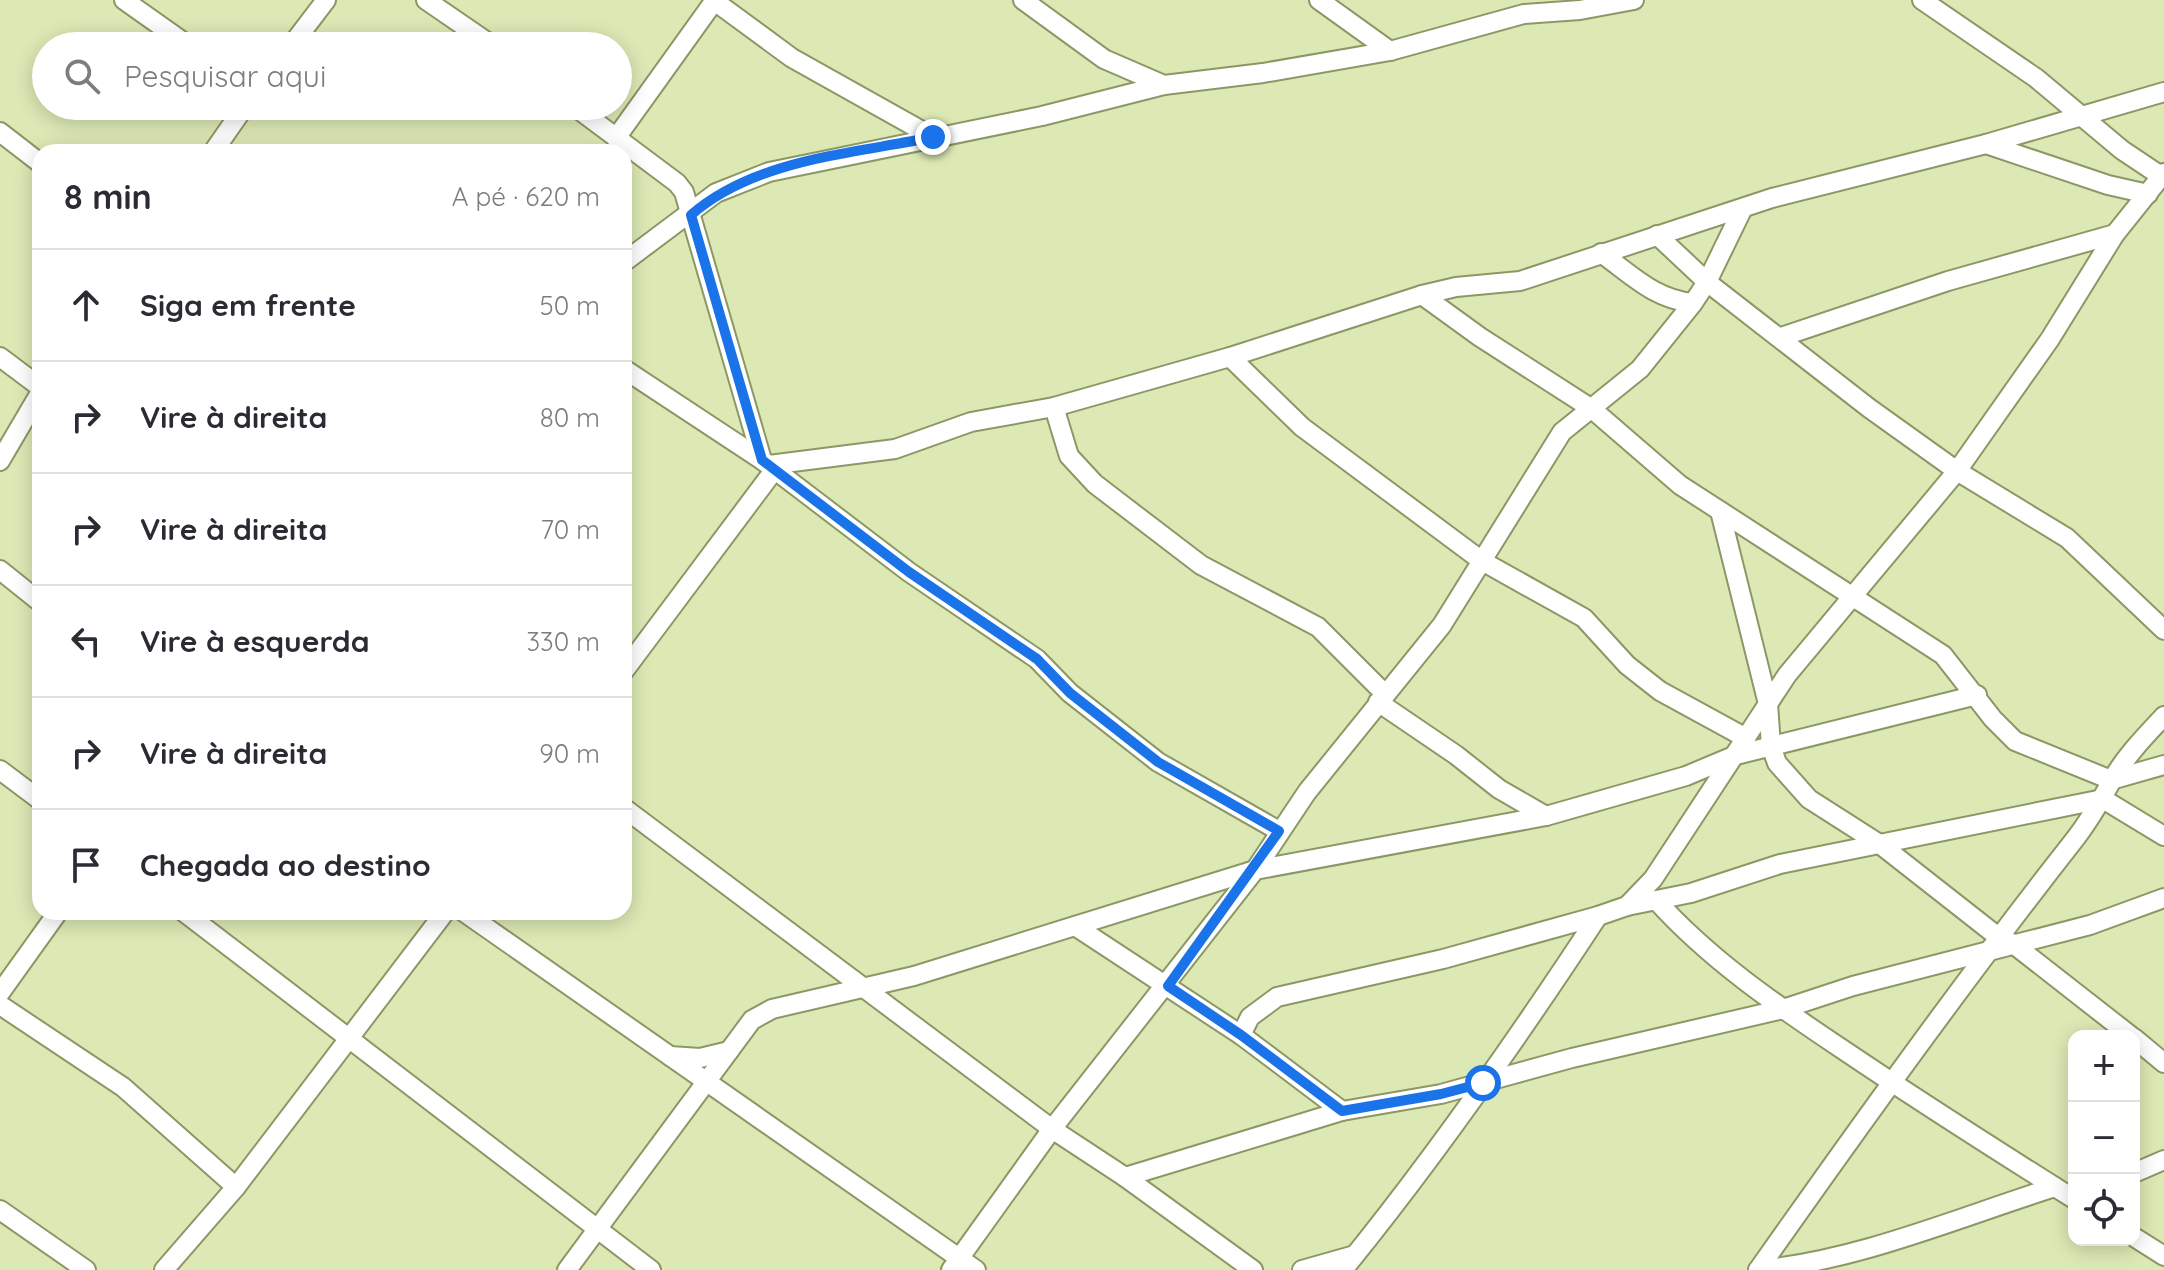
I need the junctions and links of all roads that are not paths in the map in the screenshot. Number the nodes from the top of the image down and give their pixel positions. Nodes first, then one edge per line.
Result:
1 (124, 0) edge
2 (326, 0) edge
3 (426, 0) edge
4 (714, 0) edge
5 (1023, 0) edge
6 (1319, 0) edge
7 (1634, 0) edge
8 (1922, 0) edge
9 (1524, 7) edge
10 (169, 32) edge
11 (302, 32) edge
12 (473, 32) edge
13 (1390, 51) junction
14 (1164, 85) junction
15 (2164, 92) edge
16 (632, 115) edge
17 (2081, 118) junction
18 (235, 120) edge
19 (592, 120) edge
20 (629, 120) edge
21 (0, 132) edge
22 (933, 137) junction
23 (616, 138) junction
24 (219, 144) edge
25 (624, 144) edge
26 (1986, 144) junction
27 (632, 150) edge
28 (32, 157) edge
29 (2163, 176) edge
30 (677, 183) junction
31 (716, 193) junction
32 (2148, 194) junction
33 (1742, 210) junction
34 (691, 215) junction
35 (2115, 234) junction
36 (1657, 235) junction
37 (1601, 253) junction
38 (632, 256) edge
39 (1707, 282) junction
40 (1422, 295) junction
41 (1693, 303) junction
42 (1781, 337) junction
43 (0, 357) edge
44 (1230, 357) junction
45 (632, 374) edge
46 (32, 383) edge
47 (32, 404) edge
48 (1054, 407) junction
49 (1592, 409) junction
50 (0, 461) edge
51 (769, 465) junction
52 (1957, 471) junction
53 (1720, 511) junction
54 (1482, 561) junction
55 (0, 570) edge
56 (1853, 594) junction
57 (32, 596) edge
58 (2164, 630) edge
59 (632, 660) edge
60 (1977, 695) junction
61 (1382, 698) junction
62 (1768, 704) junction
63 (2164, 716) edge
64 (1746, 738) junction
65 (1771, 746) junction
66 (1736, 755) junction
67 (2164, 765) edge
68 (0, 770) edge
69 (2111, 780) junction
70 (32, 794) edge
71 (2103, 799) junction
72 (632, 814) edge
73 (1546, 816) junction
74 (1279, 831) junction
75 (2164, 836) edge
76 (1881, 845) junction
77 (1255, 870) junction
78 (2164, 898) edge
79 (1656, 900) junction
80 (1627, 906) junction
81 (1598, 916) junction
82 (52, 920) edge
83 (194, 920) edge
84 (439, 920) edge
85 (475, 920) edge
86 (1075, 926) junction
87 (2005, 939) junction
88 (1986, 952) junction
89 (860, 986) junction
90 (1168, 986) junction
91 (0, 993) edge
92 (0, 1005) edge
93 (1783, 1009) junction
94 (2123, 1030) edge
95 (1241, 1035) junction
96 (347, 1041) junction
97 (2140, 1044) edge
98 (729, 1051) junction
99 (667, 1055) junction
100 (2164, 1063) edge
101 (705, 1082) junction
102 (1891, 1082) junction
103 (1483, 1083) junction
104 (1342, 1111) junction
105 (1052, 1129) junction
106 (2164, 1160) edge
107 (2140, 1170) edge
108 (1125, 1177) junction
109 (236, 1187) junction
110 (2067, 1193) edge
111 (0, 1210) edge
112 (598, 1229) junction
113 (2140, 1241) edge
114 (2164, 1256) edge
115 (1349, 1263) edge
116 (963, 1266) edge
117 (86, 1270) edge
118 (164, 1270) edge
119 (567, 1270) edge
120 (651, 1270) edge
121 (1253, 1270) edge
122 (1302, 1270) edge
123 (1758, 1270) edge

1 - 10 street
2 - 11 street
3 - 12 street
4 - 16 street
4 - 22 street
5 - 14 street
6 - 13 street
7 - 9 street
8 - 17 street
9 - 13 street
13 - 14 street
14 - 22 street
15 - 17 street
17 - 26 street
17 - 29 street
18 - 24 street
19 - 23 street
20 - 23 street
21 - 28 street
22 - 31 street
23 - 25 street
26 - 32 street
26 - 33 street
27 - 30 street
29 - 32 street
30 - 31 street
30 - 34 street
31 - 34 street
32 - 35 street
33 - 36 street
33 - 39 street
34 - 38 street
34 - 51 street
35 - 42 street
35 - 52 street
36 - 37 street
36 - 39 street
37 - 40 street
37 - 41 street
39 - 41 street
39 - 42 street
40 - 44 street
40 - 49 street
41 - 49 street
42 - 52 street
43 - 46 street
44 - 48 street
44 - 54 street
45 - 51 street
47 - 50 street
48 - 51 street
48 - 61 street
49 - 53 street
49 - 54 street
51 - 59 street
51 - 74 street
52 - 56 street
52 - 58 street
53 - 56 street
53 - 62 street
54 - 61 street
54 - 64 street
55 - 57 street
56 - 60 street
56 - 62 street
60 - 65 street
60 - 69 street
61 - 73 street
61 - 74 street
62 - 64 street
62 - 65 street
63 - 69 street
64 - 66 street
65 - 66 street
65 - 76 street
66 - 73 street
66 - 80 street
67 - 69 street
68 - 70 street
69 - 71 street
71 - 75 street
71 - 76 street
71 - 87 street
72 - 89 street
73 - 77 street
74 - 77 street
76 - 79 street
76 - 87 street
77 - 86 street
77 - 90 street
78 - 87 street
79 - 80 street
79 - 93 street
80 - 81 street
81 - 95 street
81 - 103 street
82 - 91 street
83 - 96 street
84 - 96 street
85 - 99 street
86 - 89 street
86 - 90 street
87 - 88 street
87 - 94 street
88 - 93 street
88 - 102 street
89 - 98 street
89 - 105 street
90 - 95 street
90 - 105 street
92 - 109 street
93 - 102 street
93 - 103 street
95 - 104 street
96 - 109 street
96 - 112 street
97 - 100 street
98 - 99 street
98 - 101 street
99 - 101 street
101 - 112 street
101 - 116 street
102 - 110 street
102 - 123 street
103 - 104 street
103 - 115 street
104 - 108 street
105 - 108 street
105 - 116 street
106 - 107 street
108 - 121 street
109 - 118 street
110 - 123 street
111 - 117 street
112 - 119 street
112 - 120 street
113 - 114 street
115 - 122 street

